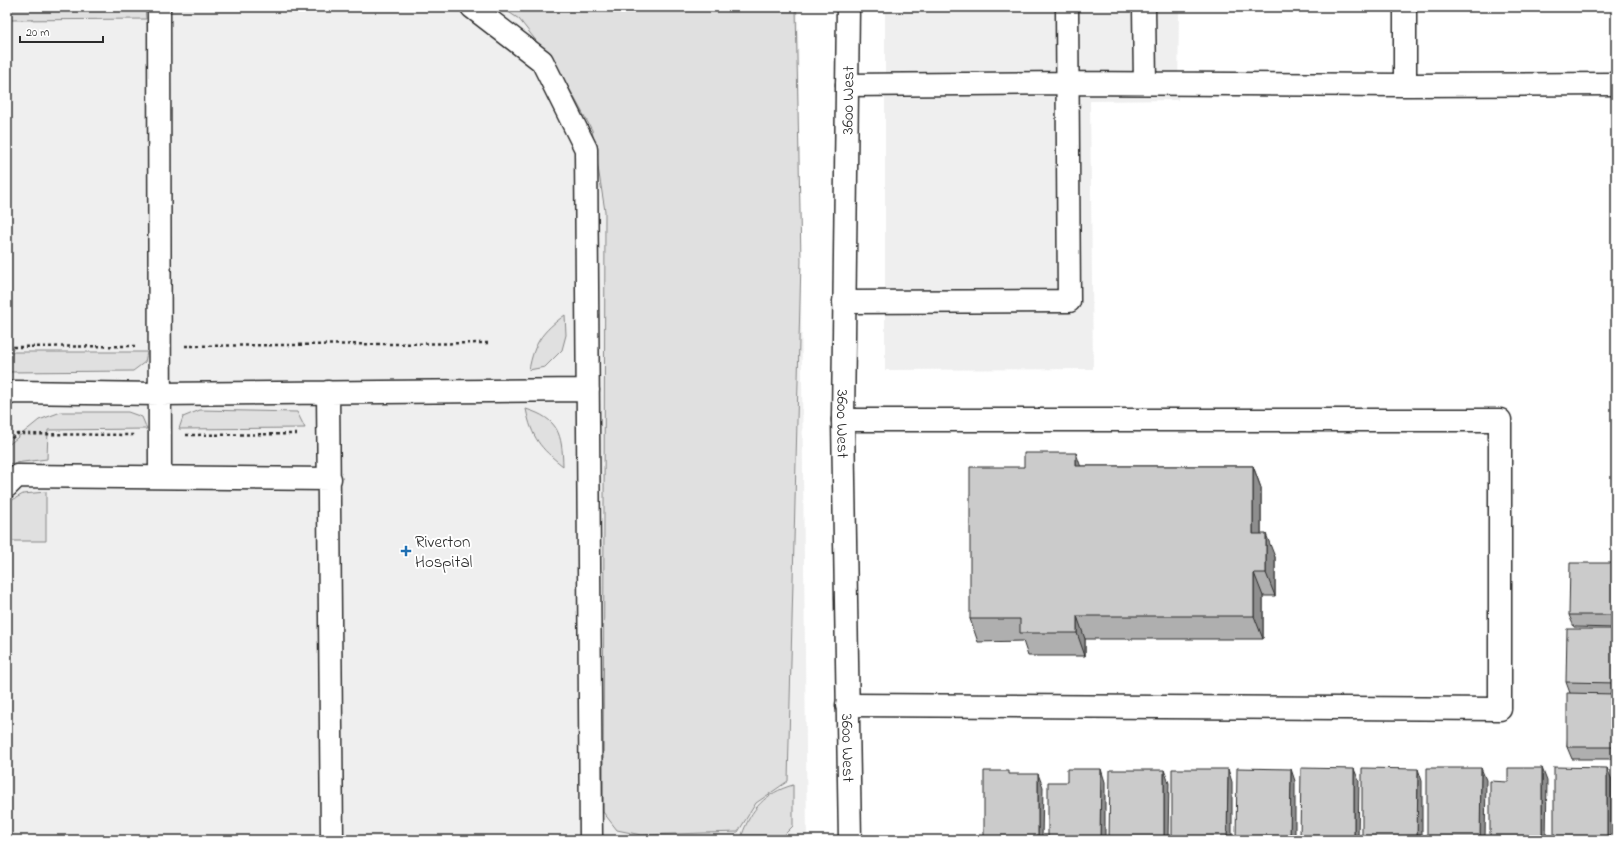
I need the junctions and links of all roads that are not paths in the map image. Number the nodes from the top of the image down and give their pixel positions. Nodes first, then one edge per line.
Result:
1 (159, 7) edge
2 (472, 7) edge
3 (848, 7) edge
4 (1068, 7) edge
5 (1144, 7) edge
6 (1405, 7) edge
7 (1068, 83) junction
8 (1145, 83) junction
9 (1616, 84) edge
10 (847, 85) junction
11 (1405, 85) junction
12 (844, 302) junction
13 (588, 390) junction
14 (328, 392) junction
15 (7, 394) edge
16 (159, 394) junction
17 (843, 420) junction
18 (160, 477) junction
19 (330, 479) junction
20 (7, 486) edge
21 (847, 705) junction
22 (332, 840) edge
23 (591, 840) edge
24 (850, 840) edge

1 - 16 street
2 - 13 street
3 - 10 street, 3600 West
4 - 7 street
5 - 8 street
6 - 11 street
7 - 8 street
7 - 10 street
7 - 12 street
8 - 11 street
9 - 11 street
10 - 12 street, 3600 West
12 - 17 street, 3600 West
13 - 14 street
13 - 23 street
14 - 16 street
14 - 19 street
15 - 16 street
16 - 18 street
17 - 21 street, 3600 West
17 - 21 street
18 - 19 street
18 - 20 street
19 - 22 street
21 - 24 street, 3600 West

